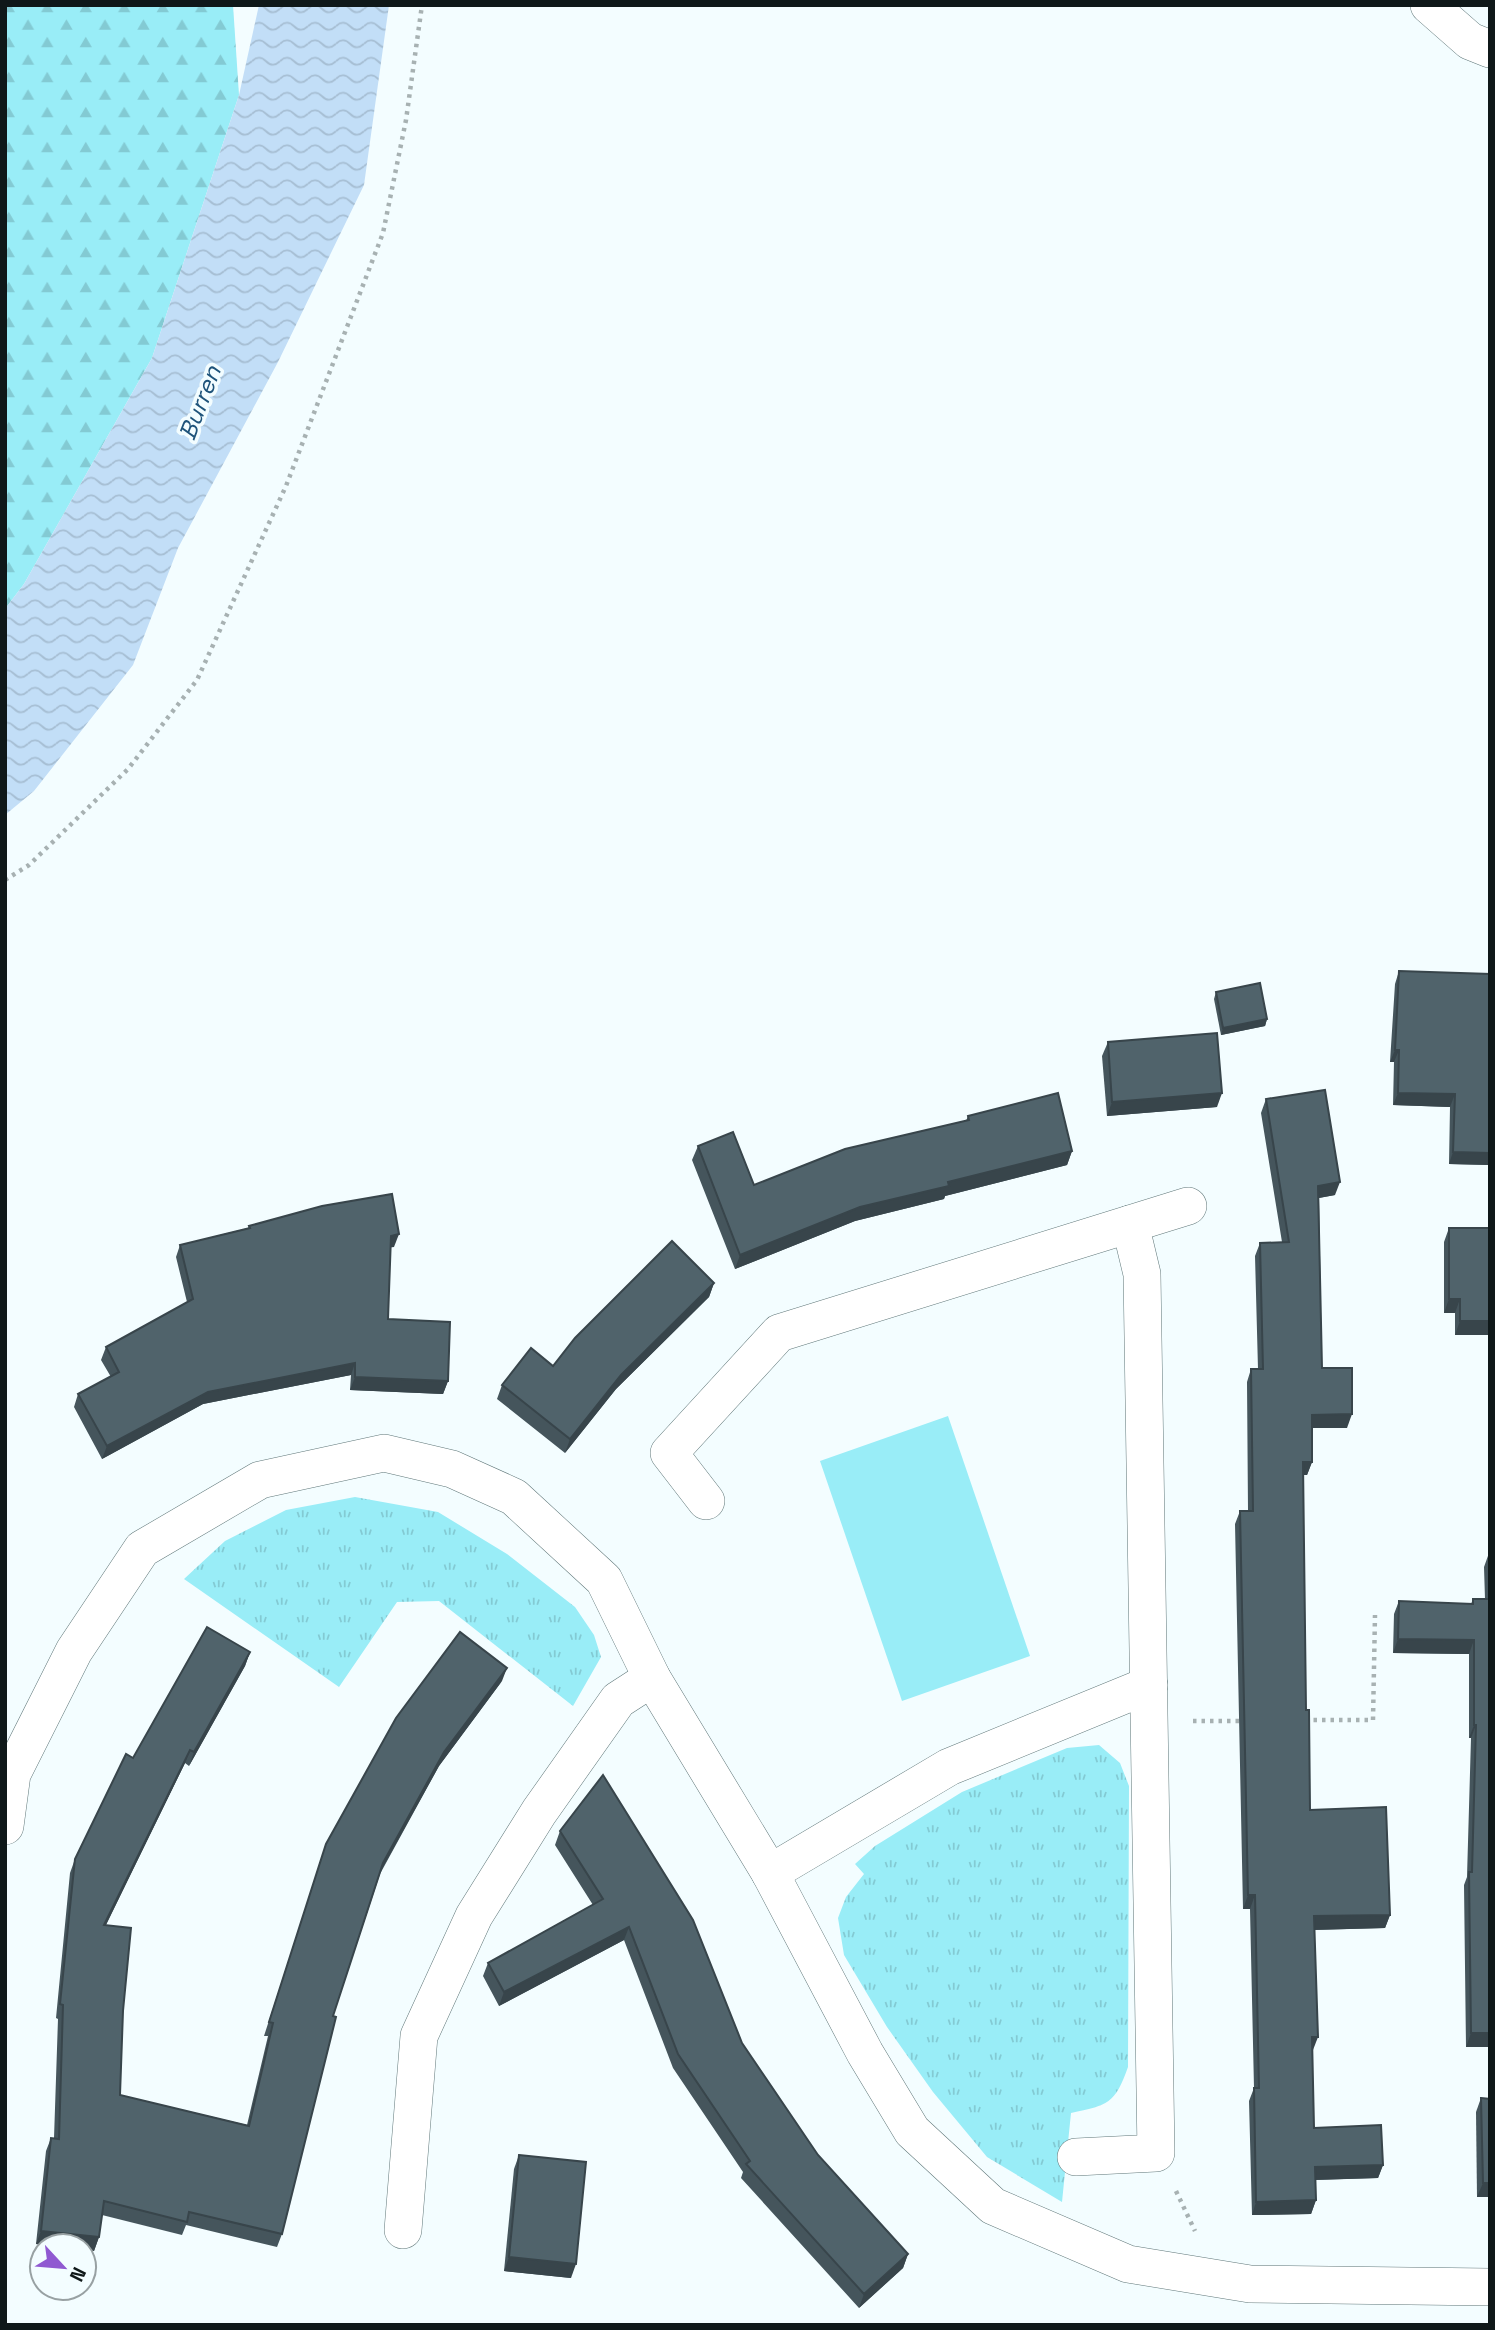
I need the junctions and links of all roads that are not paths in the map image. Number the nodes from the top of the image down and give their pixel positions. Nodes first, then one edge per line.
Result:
1 (1429, 5) edge
2 (1490, 49) edge
3 (1188, 1206) dead end
4 (1130, 1224) junction
5 (706, 1501) dead end
6 (652, 1678) junction
7 (1149, 1685) junction
8 (5, 1826) edge
9 (770, 1873) junction
10 (1076, 2157) dead end
11 (403, 2230) dead end
12 (1490, 2287) edge

1 - 2 street
3 - 4 street
4 - 5 street
4 - 7 street
6 - 8 street
6 - 9 street
6 - 11 street
7 - 9 street
7 - 10 street
9 - 12 street

